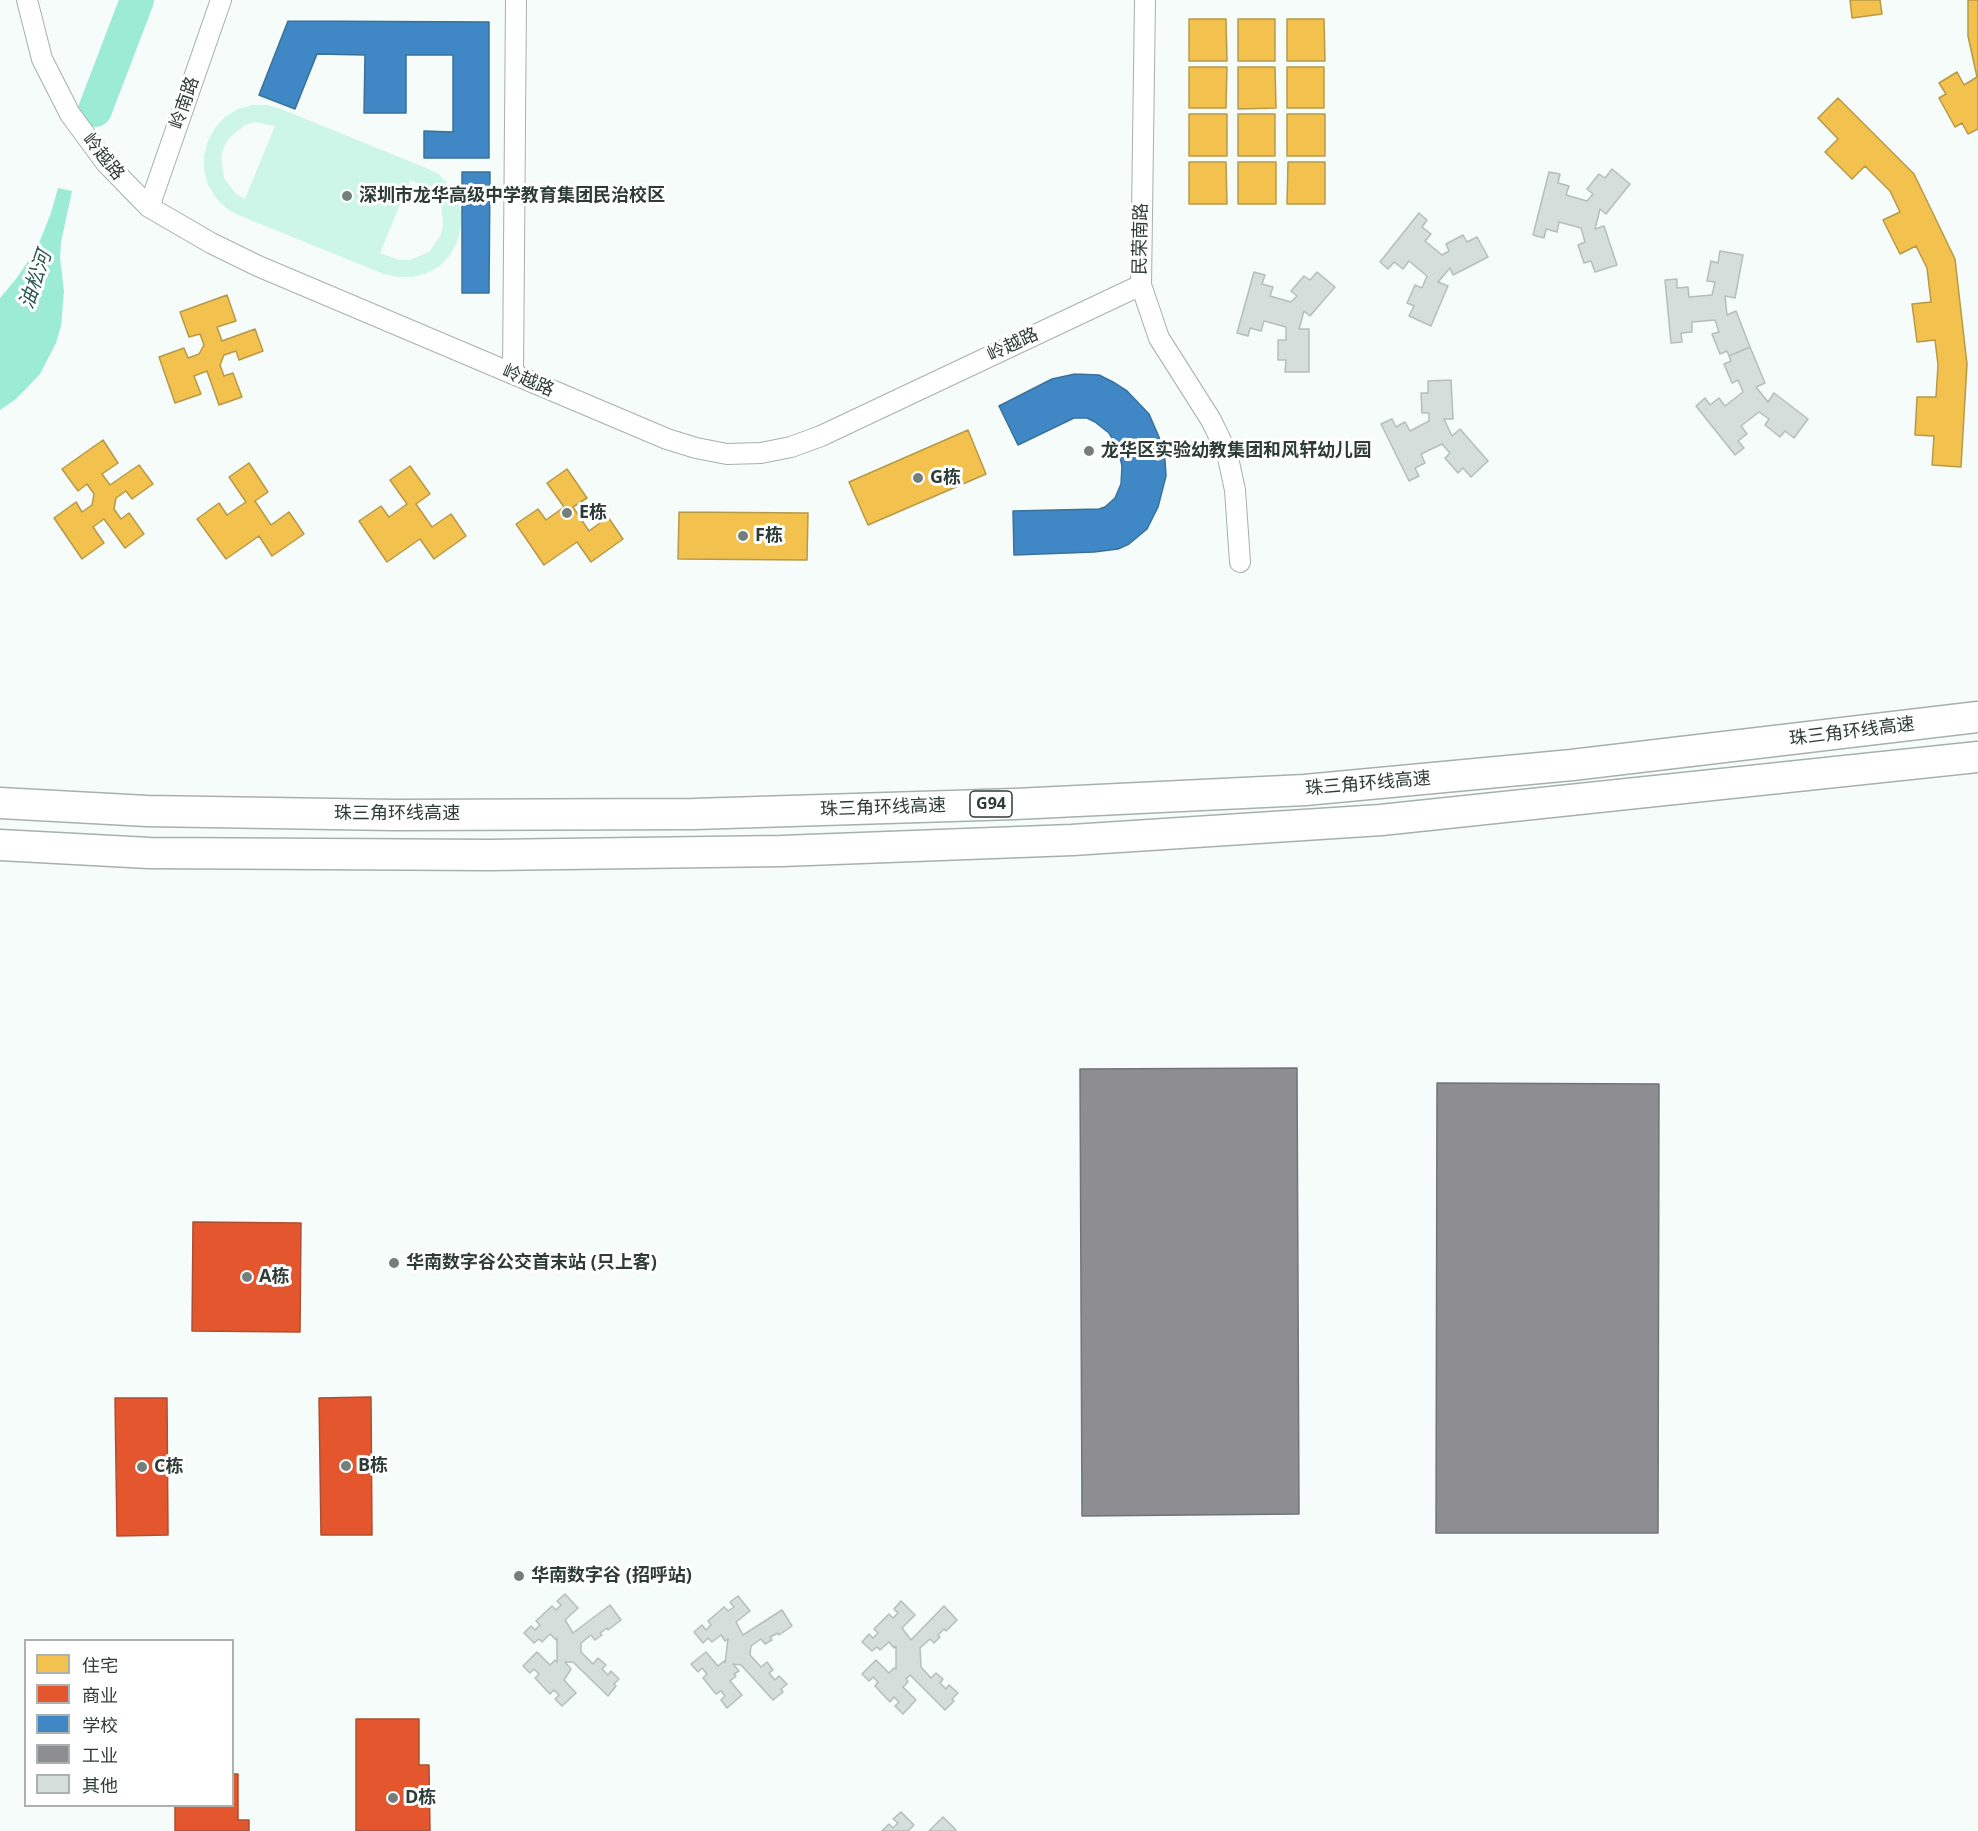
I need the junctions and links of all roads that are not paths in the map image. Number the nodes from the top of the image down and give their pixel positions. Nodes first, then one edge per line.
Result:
1 (27, 0) edge
2 (221, 0) edge
3 (516, 0) edge
4 (1145, 0) edge
5 (149, 207) junction
6 (1141, 285) junction
7 (513, 374) junction
8 (1240, 562) dead end
9 (1978, 707) edge
10 (1978, 717) edge
11 (1875, 729) junction
12 (1978, 757) edge
13 (0, 804) edge
14 (0, 845) edge

1 - 5 street, 岭越路
2 - 5 street, 岭南路
3 - 7 street
4 - 6 street, 民荣南路
5 - 7 street, 岭越路
6 - 7 street, 岭越路
6 - 8 street, 民荣南路
9 - 11 highway
10 - 11 highway, 珠三角环线高速 / G94
11 - 13 highway, 珠三角环线高速 / G94
12 - 14 highway, 珠三角环线高速 / G94

